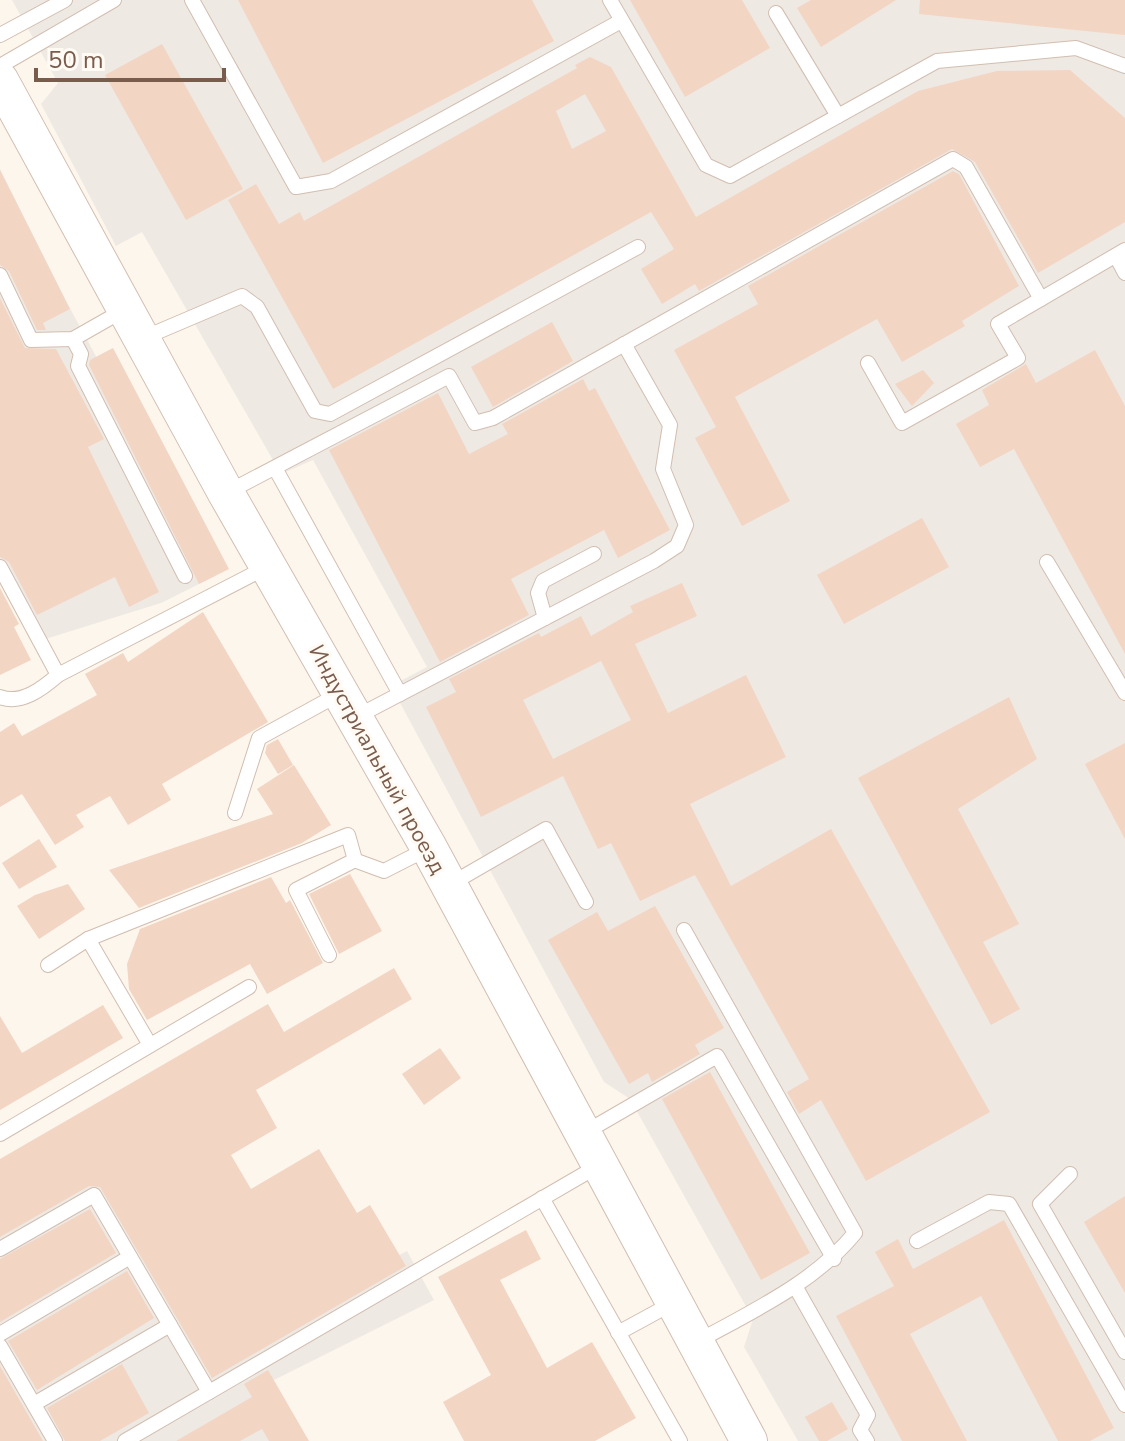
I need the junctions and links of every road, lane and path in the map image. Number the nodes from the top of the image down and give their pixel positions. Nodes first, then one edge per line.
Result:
1 (65, 0) edge
2 (114, 0) edge
3 (192, 0) edge
4 (610, 0) edge
5 (776, 13) dead end
6 (621, 21) junction
7 (0, 35) edge
8 (0, 66) edge
9 (1125, 66) edge
10 (0, 80) edge
11 (838, 116) junction
12 (638, 247) dead end
13 (1120, 253) edge
14 (1125, 273) edge
15 (0, 275) edge
16 (1041, 299) junction
17 (134, 324) junction
18 (73, 339) junction
19 (624, 344) junction
20 (868, 363) dead end
21 (275, 468) junction
22 (226, 493) junction
23 (594, 554) dead end
24 (1047, 562) dead end
25 (0, 567) edge
26 (267, 567) junction
27 (185, 576) dead end
28 (545, 618) junction
29 (58, 675) junction
30 (1125, 693) edge
31 (400, 694) junction
32 (0, 697) edge
33 (349, 705) junction
34 (235, 813) dead end
35 (429, 848) junction
36 (354, 860) junction
37 (449, 885) junction
38 (586, 902) dead end
39 (684, 930) dead end
40 (88, 939) junction
41 (329, 955) dead end
42 (48, 965) dead end
43 (249, 987) dead end
44 (150, 1045) junction
45 (0, 1134) edge
46 (581, 1135) junction
47 (598, 1166) junction
48 (1070, 1174) dead end
49 (542, 1198) junction
50 (917, 1241) dead end
51 (0, 1249) edge
52 (130, 1257) junction
53 (834, 1259) junction
54 (795, 1286) junction
55 (673, 1303) junction
56 (170, 1325) junction
57 (618, 1333) junction
58 (0, 1334) edge
59 (695, 1343) junction
60 (0, 1346) edge
61 (1125, 1352) edge
62 (209, 1392) junction
63 (34, 1404) junction
64 (1125, 1405) edge
65 (55, 1441) edge
66 (125, 1441) edge
67 (680, 1441) edge
68 (749, 1441) edge
69 (867, 1441) edge

1 - 7 lane
2 - 8 lane
3 - 6 lane
4 - 6 lane
5 - 11 lane
6 - 11 lane
9 - 11 lane
10 - 17 street, Индустриальный проезд
12 - 17 lane
13 - 14 lane
13 - 16 lane
15 - 18 lane
16 - 19 lane
16 - 20 lane
17 - 18 lane
17 - 22 street, Индустриальный проезд
18 - 27 lane
19 - 21 lane
19 - 28 lane
21 - 22 lane
21 - 31 lane
22 - 26 street, Индустриальный проезд
23 - 28 lane
24 - 30 lane
25 - 29 lane
26 - 29 lane
26 - 33 street, Индустриальный проезд
28 - 31 lane
29 - 32 lane
31 - 33 lane
33 - 34 lane
33 - 35 street, Индустриальный проезд
35 - 36 lane
35 - 37 street, Индустриальный проезд
36 - 40 lane
36 - 41 lane
37 - 38 lane
37 - 46 street, Индустриальный проезд
39 - 53 lane
40 - 42 lane
40 - 44 lane
43 - 44 lane
44 - 45 lane
46 - 47 street, Индустриальный проезд
46 - 53 lane
47 - 49 lane
47 - 55 street, Индустриальный проезд
48 - 61 lane
49 - 57 lane
49 - 62 lane
50 - 64 lane
51 - 52 lane
52 - 56 lane
52 - 58 lane
53 - 54 lane
54 - 59 lane
54 - 69 lane
55 - 57 lane
55 - 59 street, Индустриальный проезд
56 - 62 lane
56 - 63 lane
57 - 67 lane
59 - 68 street, Индустриальный проезд
60 - 63 lane
62 - 66 lane
63 - 65 lane

